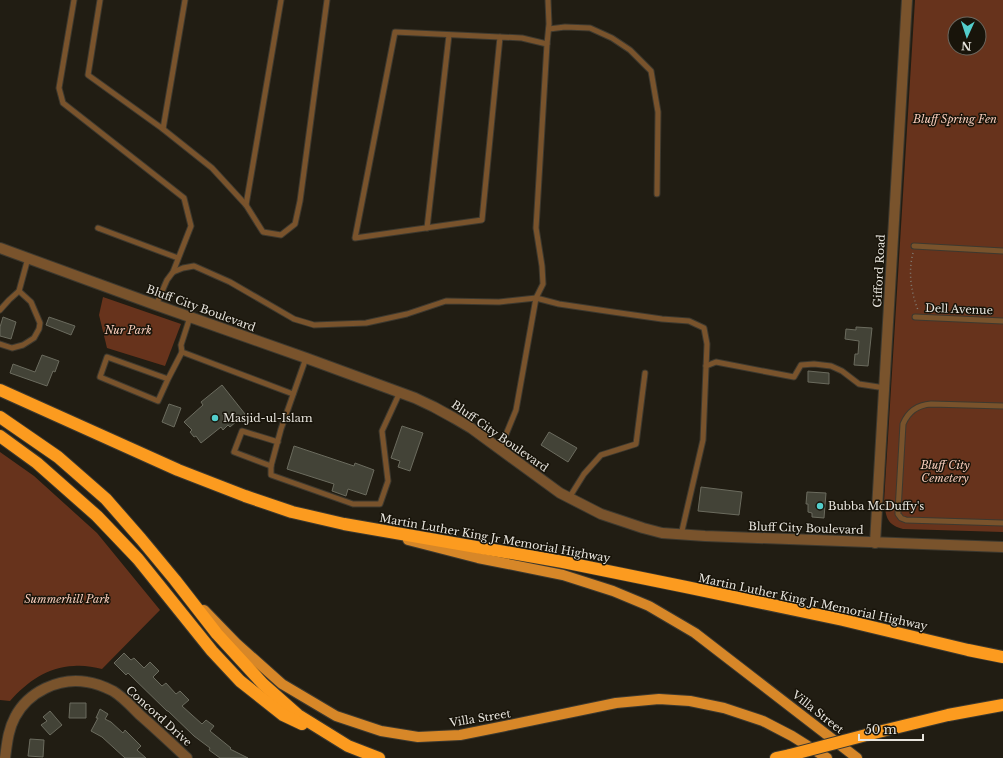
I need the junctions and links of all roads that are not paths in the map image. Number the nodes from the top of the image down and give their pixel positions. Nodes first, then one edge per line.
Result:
1 (74, 0) edge
2 (100, 0) edge
3 (185, 0) edge
4 (280, 0) edge
5 (327, 0) edge
6 (548, 0) edge
7 (907, 0) edge
8 (549, 29) junction
9 (450, 35) junction
10 (500, 37) junction
11 (547, 44) junction
12 (163, 129) junction
13 (657, 194) dead end
14 (246, 205) junction
15 (98, 228) dead end
16 (427, 228) junction
17 (914, 246) road end
18 (0, 248) edge
19 (1003, 250) edge
20 (28, 258) junction
21 (178, 258) junction
22 (173, 272) junction
23 (19, 292) junction
24 (536, 298) junction
25 (156, 305) junction
26 (0, 310) edge
27 (190, 317) junction
28 (915, 317) dead end
29 (1003, 321) edge
30 (0, 344) edge
31 (182, 352) junction
32 (306, 358) junction
33 (706, 366) junction
34 (645, 373) dead end
35 (168, 379) junction
36 (885, 388) junction
37 (0, 390) edge
38 (400, 392) junction
39 (293, 394) junction
40 (1003, 406) edge
41 (0, 418) edge
42 (0, 436) edge
43 (278, 442) junction
44 (500, 449) junction
45 (271, 466) junction
46 (569, 498) junction
47 (1003, 523) edge
48 (344, 524) junction
49 (681, 535) junction
50 (876, 543) junction
51 (1003, 547) edge
52 (175, 580) junction
53 (1003, 657) edge
54 (1003, 705) edge
55 (348, 746) junction
56 (5, 758) edge
57 (187, 758) edge
58 (379, 758) edge
59 (776, 758) edge
60 (827, 758) edge
61 (857, 758) edge

1 - 21 lane
2 - 12 lane
3 - 12 lane
4 - 14 lane
5 - 14 lane
6 - 8 lane
7 - 36 street, Gifford Road
8 - 11 lane
8 - 13 lane
9 - 10 lane
9 - 16 lane
9 - 16 lane
10 - 11 lane
10 - 16 lane
11 - 24 lane
12 - 14 lane
15 - 21 lane
17 - 19 lane
18 - 20 street, Bluff City Boulevard
20 - 23 lane
20 - 25 street, Bluff City Boulevard
21 - 22 lane
22 - 24 lane
22 - 25 lane
23 - 26 lane
23 - 30 lane
24 - 33 lane
24 - 44 lane
25 - 27 street, Bluff City Boulevard
27 - 31 lane
27 - 32 street, Bluff City Boulevard
28 - 29 lane, Dell Avenue
31 - 35 lane
31 - 39 lane
32 - 38 street, Bluff City Boulevard
32 - 39 lane
33 - 36 lane
33 - 49 lane
34 - 46 lane
35 - 35 lane
36 - 50 street, Gifford Road
37 - 48 highway, Martin Luther King Jr Memorial Highway
38 - 44 street, Bluff City Boulevard
38 - 45 lane
39 - 43 lane
40 - 47 lane
41 - 52 highway
42 - 55 highway
43 - 45 lane
43 - 45 lane
44 - 46 street, Bluff City Boulevard
46 - 49 street, Bluff City Boulevard
48 - 53 highway, Martin Luther King Jr Memorial Highway
48 - 61 main road, Villa Street
49 - 50 street, Bluff City Boulevard
50 - 51 street, Bluff City Boulevard
52 - 55 highway
52 - 60 main road, Villa Street
54 - 59 highway, bridge
55 - 58 highway
56 - 57 street, Concord Drive

